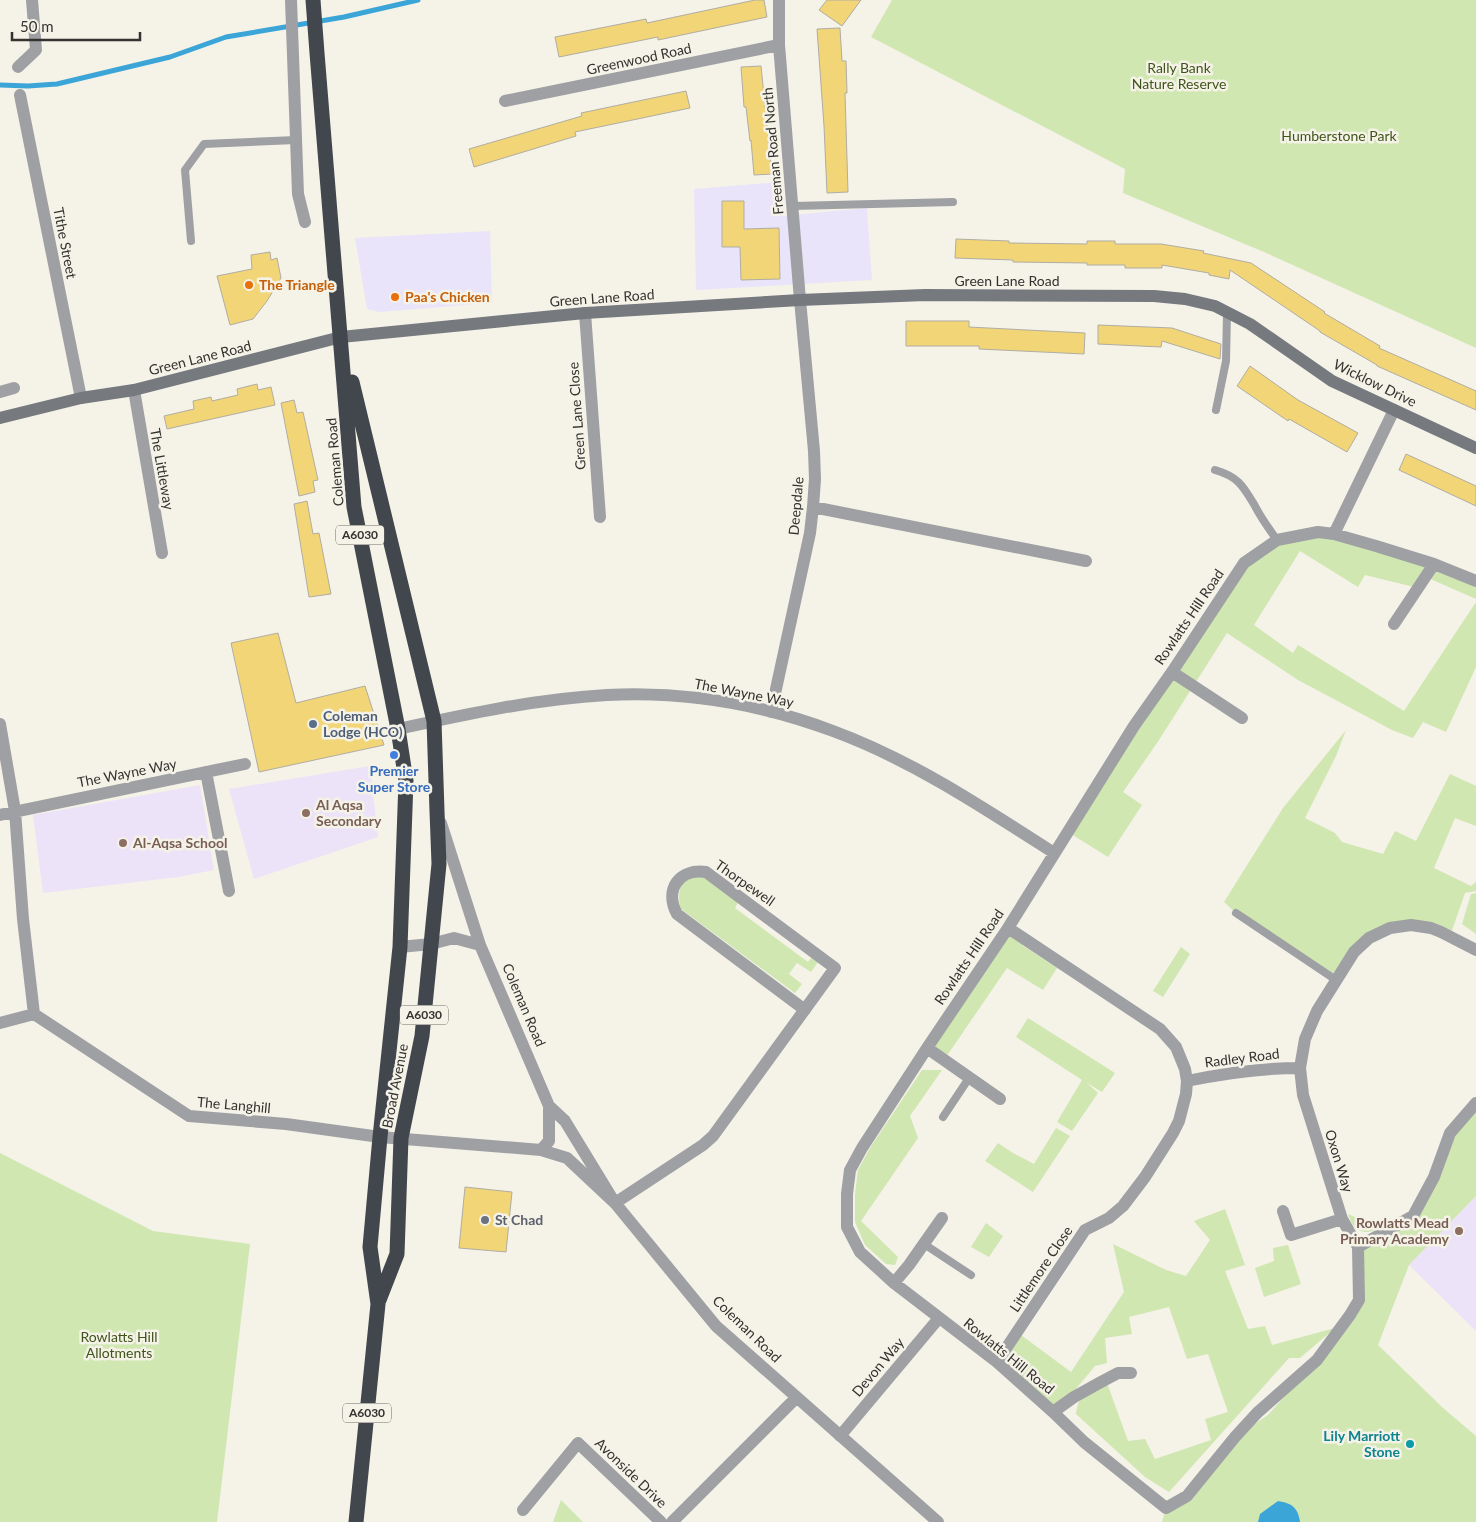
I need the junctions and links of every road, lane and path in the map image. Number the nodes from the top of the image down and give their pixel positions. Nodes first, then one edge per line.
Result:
1 (32, 0) edge
2 (291, 0) edge
3 (314, 0) edge
4 (779, 0) edge
5 (779, 45) junction
6 (18, 67) dead end
7 (20, 95) dead end
8 (505, 101) dead end
9 (296, 140) junction
10 (953, 202) dead end
11 (793, 206) junction
12 (305, 222) dead end
13 (191, 241) dead end
14 (800, 300) junction
15 (1215, 306) joint
16 (585, 313) junction
17 (1227, 313) junction
18 (341, 338) junction
19 (14, 388) dead end
20 (134, 390) junction
21 (0, 392) edge
22 (81, 398) junction
23 (1216, 410) dead end
24 (1394, 410) junction
25 (0, 418) edge
26 (1476, 448) edge
27 (1214, 470) dead end
28 (813, 507) junction
29 (600, 517) dead end
30 (1334, 534) junction
31 (1278, 540) junction
32 (162, 553) dead end
33 (1086, 561) dead end
34 (1434, 564) junction
35 (1476, 581) edge
36 (1394, 624) dead end
37 (1172, 672) junction
38 (771, 712) junction
39 (1242, 718) dead end
40 (434, 721) junction
41 (0, 724) edge
42 (398, 729) junction
43 (245, 764) dead end
44 (206, 772) junction
45 (15, 811) junction
46 (437, 811) junction
47 (0, 815) edge
48 (1054, 853) junction
49 (229, 891) dead end
50 (1236, 913) dead end
51 (1008, 928) junction
52 (431, 944) junction
53 (480, 944) junction
54 (400, 947) junction
55 (1476, 950) edge
56 (1336, 980) junction
57 (805, 1010) junction
58 (34, 1014) junction
59 (0, 1023) edge
60 (927, 1048) junction
61 (1300, 1068) junction
62 (969, 1078) junction
63 (1187, 1081) junction
64 (1000, 1099) dead end
65 (1476, 1103) edge
66 (549, 1106) junction
67 (943, 1117) dead end
68 (380, 1137) junction
69 (401, 1138) junction
70 (541, 1150) junction
71 (614, 1203) junction
72 (1283, 1211) dead end
73 (942, 1218) dead end
74 (1342, 1219) junction
75 (924, 1244) junction
76 (1358, 1247) junction
77 (971, 1275) dead end
78 (894, 1283) junction
79 (378, 1304) junction
80 (939, 1318) junction
81 (998, 1362) junction
82 (1131, 1373) dead end
83 (796, 1398) junction
84 (1054, 1412) junction
85 (840, 1436) junction
86 (1166, 1508) joint
87 (523, 1510) dead end
88 (356, 1522) edge
89 (660, 1522) edge
90 (672, 1522) edge
91 (938, 1522) edge

1 - 6 street
2 - 9 street
3 - 18 highway, Coleman Road / A6030
4 - 5 street, Freeman Road North
5 - 8 street, Greenwood Road
5 - 11 street, Freeman Road North
7 - 22 street, Tithe Street
9 - 12 street
9 - 13 lane
10 - 11 lane
11 - 14 street, Freeman Road North
14 - 15 street, Green Lane Road
14 - 16 street, Green Lane Road
14 - 28 street, Deepdale
15 - 17 street, Wicklow Drive
16 - 18 street, Green Lane Road
16 - 29 street, Green Lane Close
17 - 23 lane
17 - 24 street, Wicklow Drive
18 - 20 street, Green Lane Road
18 - 40 highway, Coleman Road / A6030
18 - 42 highway, Coleman Road / A6030
19 - 21 street
20 - 22 street, Green Lane Road
20 - 32 street, The Littleway
22 - 25 street, Green Lane Road
24 - 26 street, Wicklow Drive
24 - 30 street
27 - 31 lane
28 - 33 street
28 - 38 street, Deepdale
30 - 31 street, Rowlatts Hill Road
30 - 34 street, Rowlatts Hill Road
31 - 37 street, Rowlatts Hill Road
34 - 35 street, Rowlatts Hill Road
34 - 36 street
37 - 39 street
37 - 48 street, Rowlatts Hill Road
38 - 40 street, The Wayne Way
38 - 48 street, The Wayne Way
40 - 42 street, The Wayne Way
40 - 46 highway, Broad Avenue / A6030
41 - 45 street
42 - 54 highway, Broad Avenue / A6030
43 - 44 street, The Wayne Way
44 - 45 street, The Wayne Way
44 - 49 street
45 - 47 street, The Wayne Way
45 - 58 street
46 - 52 highway, Broad Avenue / A6030
46 - 53 street, Coleman Road
48 - 51 street, Rowlatts Hill Road
50 - 56 lane
51 - 60 street, Rowlatts Hill Road
51 - 63 street, Littlemore Close
52 - 53 street
52 - 54 street
52 - 69 highway, Broad Avenue / A6030
53 - 66 street, Coleman Road
54 - 68 highway, Broad Avenue / A6030
55 - 56 street, Oxon Way
56 - 61 street, Oxon Way
57 - 57 street, Thorpewell
57 - 71 street, Thorpewell
58 - 59 street
58 - 68 street, The Langhill
60 - 62 street
60 - 78 street, Rowlatts Hill Road
61 - 63 street, Radley Road
61 - 74 street, Oxon Way
62 - 64 street
62 - 67 lane
63 - 81 street, Littlemore Close
65 - 76 street
66 - 70 street, Coleman Road
66 - 71 street, Coleman Road
68 - 69 street, The Langhill
68 - 79 highway, Broad Avenue / A6030
69 - 70 street, The Langhill
69 - 79 highway, Broad Avenue / A6030
70 - 71 street, The Langhill
71 - 83 street, Coleman Road
72 - 74 street
73 - 75 street
74 - 76 street, Oxon Way
75 - 77 lane
75 - 78 street
76 - 86 street, Oxon Way
78 - 80 street, Rowlatts Hill Road
79 - 88 highway, Broad Avenue / A6030
80 - 81 street, Rowlatts Hill Road
80 - 85 street, Devon Way
81 - 84 street, Rowlatts Hill Road
82 - 84 street
83 - 85 street, Coleman Road
83 - 90 street, Avonside Drive
84 - 86 street, Rowlatts Hill Road
85 - 91 street, Coleman Road
87 - 89 street, Avonside Drive

